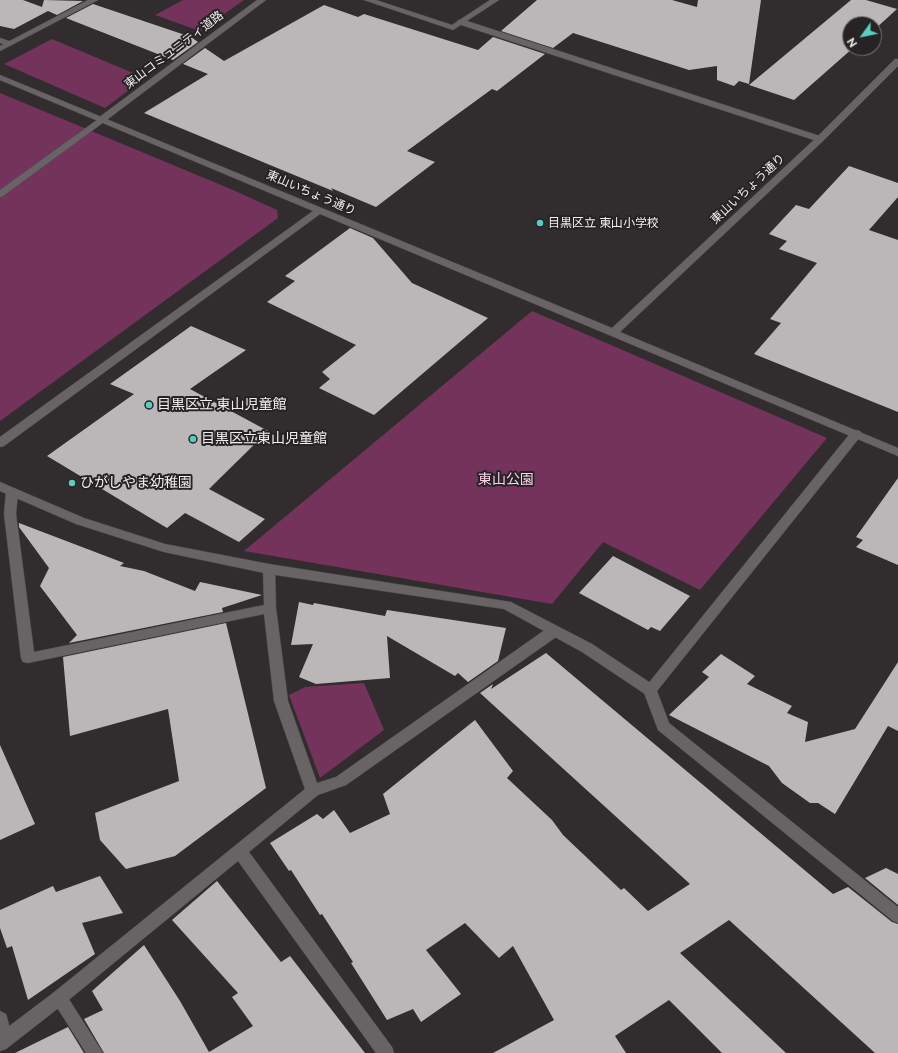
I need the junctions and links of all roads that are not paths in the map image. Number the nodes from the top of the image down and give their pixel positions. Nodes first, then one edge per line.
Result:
1 (94, 0) edge
2 (262, 0) edge
3 (368, 0) edge
4 (495, 0) edge
5 (461, 22) junction
6 (0, 40) edge
7 (9, 44) junction
8 (0, 49) edge
9 (898, 61) edge
10 (0, 77) edge
11 (101, 120) junction
12 (820, 139) junction
13 (0, 194) edge
14 (319, 211) junction
15 (613, 333) junction
16 (856, 434) junction
17 (0, 444) edge
18 (898, 452) edge
19 (0, 486) edge
20 (12, 492) junction
21 (269, 569) junction
22 (270, 608) junction
23 (554, 631) junction
24 (650, 690) junction
25 (313, 791) junction
26 (240, 851) junction
27 (898, 916) edge
28 (59, 998) junction
29 (0, 1019) edge
30 (3, 1041) edge
31 (95, 1053) edge
32 (386, 1053) edge

1 - 7 street
2 - 11 street, 東山コミュニティ道路
3 - 5 street
4 - 5 street
5 - 12 street
6 - 7 street
7 - 8 street
9 - 12 street, 東山いちょう通り
10 - 11 street, 東山いちょう通り
11 - 13 street, 東山コミュニティ道路
11 - 14 street, 東山いちょう通り
12 - 15 street, 東山いちょう通り
14 - 15 street, 東山いちょう通り
14 - 17 street
15 - 16 street, 東山いちょう通り
16 - 18 street, 東山いちょう通り
16 - 24 street
19 - 20 street
20 - 21 street
20 - 22 street
21 - 22 street
21 - 23 street
22 - 25 street
23 - 24 street
23 - 25 street
24 - 27 street
25 - 26 street
26 - 28 street
26 - 32 street
28 - 30 street
28 - 31 street
29 - 30 street

